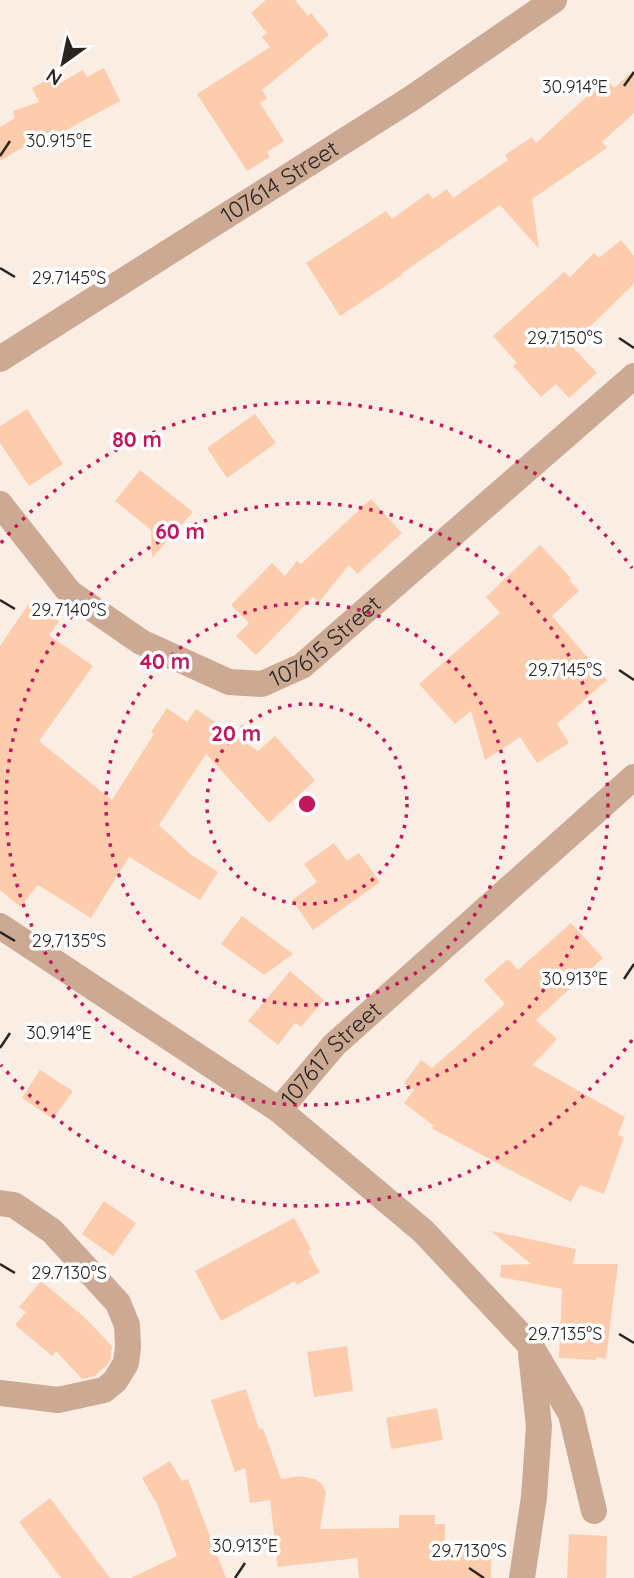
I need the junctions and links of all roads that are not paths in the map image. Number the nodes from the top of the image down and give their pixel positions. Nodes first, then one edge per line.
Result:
1 (554, 0) edge
2 (0, 359) edge
3 (634, 376) edge
4 (0, 504) edge
5 (634, 777) edge
6 (0, 926) edge
7 (279, 1110) junction
8 (0, 1203) edge
9 (530, 1345) junction
10 (0, 1393) edge
11 (594, 1511) dead end
12 (522, 1578) edge

1 - 2 street, 107614 Street
3 - 4 street, 107615 Street
5 - 7 street, 107617 Street
6 - 7 street, 107617 Street
7 - 9 street
8 - 10 street
9 - 11 street
9 - 12 street

